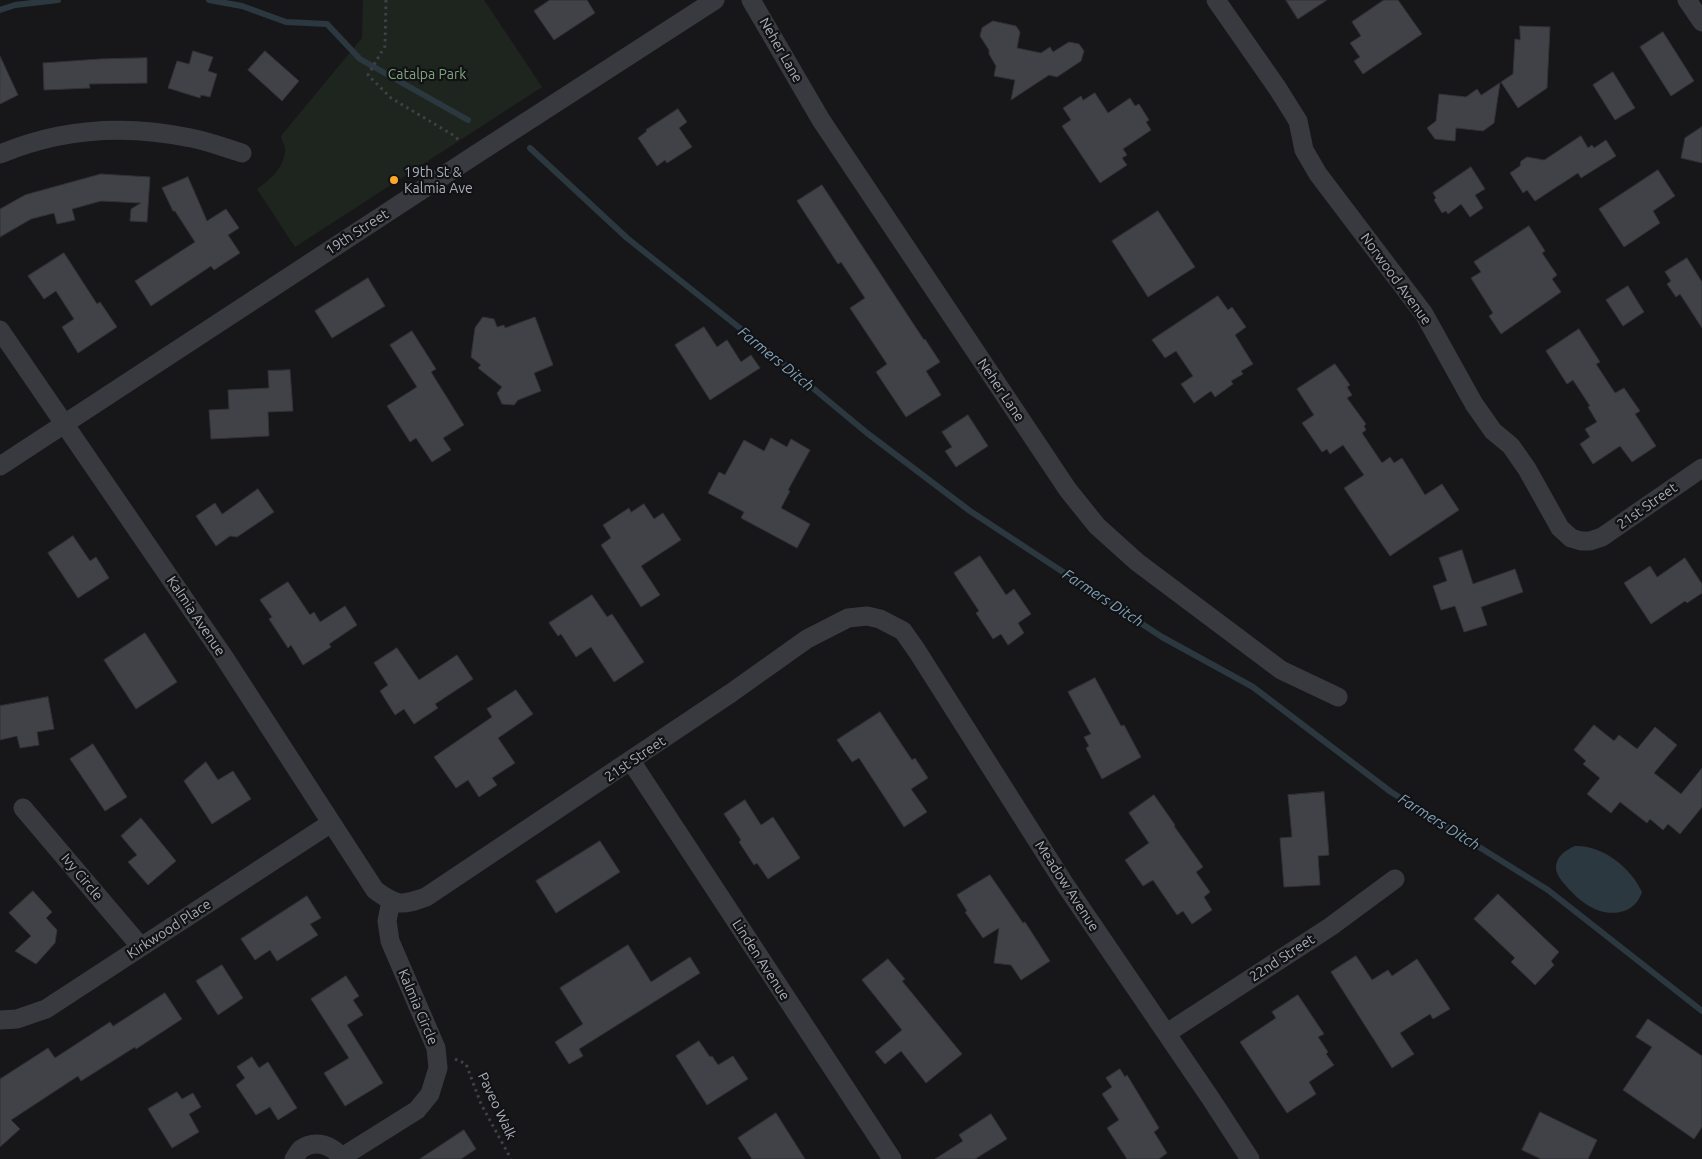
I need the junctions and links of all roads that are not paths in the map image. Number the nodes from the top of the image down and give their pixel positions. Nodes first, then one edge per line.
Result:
1 (715, 0) edge
2 (751, 0) edge
3 (1216, 0) edge
4 (1687, 0) edge
5 (1702, 22) edge
6 (242, 153) dead end
7 (0, 154) edge
8 (0, 330) edge
9 (64, 425) junction
10 (0, 466) edge
11 (1702, 468) edge
12 (1590, 541) joint
13 (880, 619) joint
14 (1338, 697) dead end
15 (631, 761) junction
16 (23, 808) dead end
17 (331, 823) junction
18 (1395, 878) dead end
19 (391, 901) junction
20 (141, 947) junction
21 (0, 1020) edge
22 (1167, 1033) junction
23 (342, 1158) edge
24 (294, 1159) edge
25 (892, 1159) edge
26 (1250, 1159) edge

1 - 9 street, 19th Street
2 - 14 street, Neher Lane
3 - 12 street, Norwood Avenue
4 - 5 street
6 - 7 street
8 - 9 street, Kalmia Avenue
9 - 10 street, 19th Street
9 - 17 street, Kalmia Avenue
11 - 12 street, 21st Street
13 - 15 street, 21st Street
13 - 22 street, Meadow Avenue
15 - 19 street, 21st Street
15 - 25 street, Linden Avenue
16 - 20 street, Ivy Circle
17 - 19 street, Kalmia Avenue
17 - 20 street, Kirkwood Place
18 - 22 street, 22nd Street
19 - 23 street, Kalmia Circle
20 - 21 street, Kirkwood Place
22 - 26 street, Meadow Avenue
23 - 24 street, Kalmia Circle

